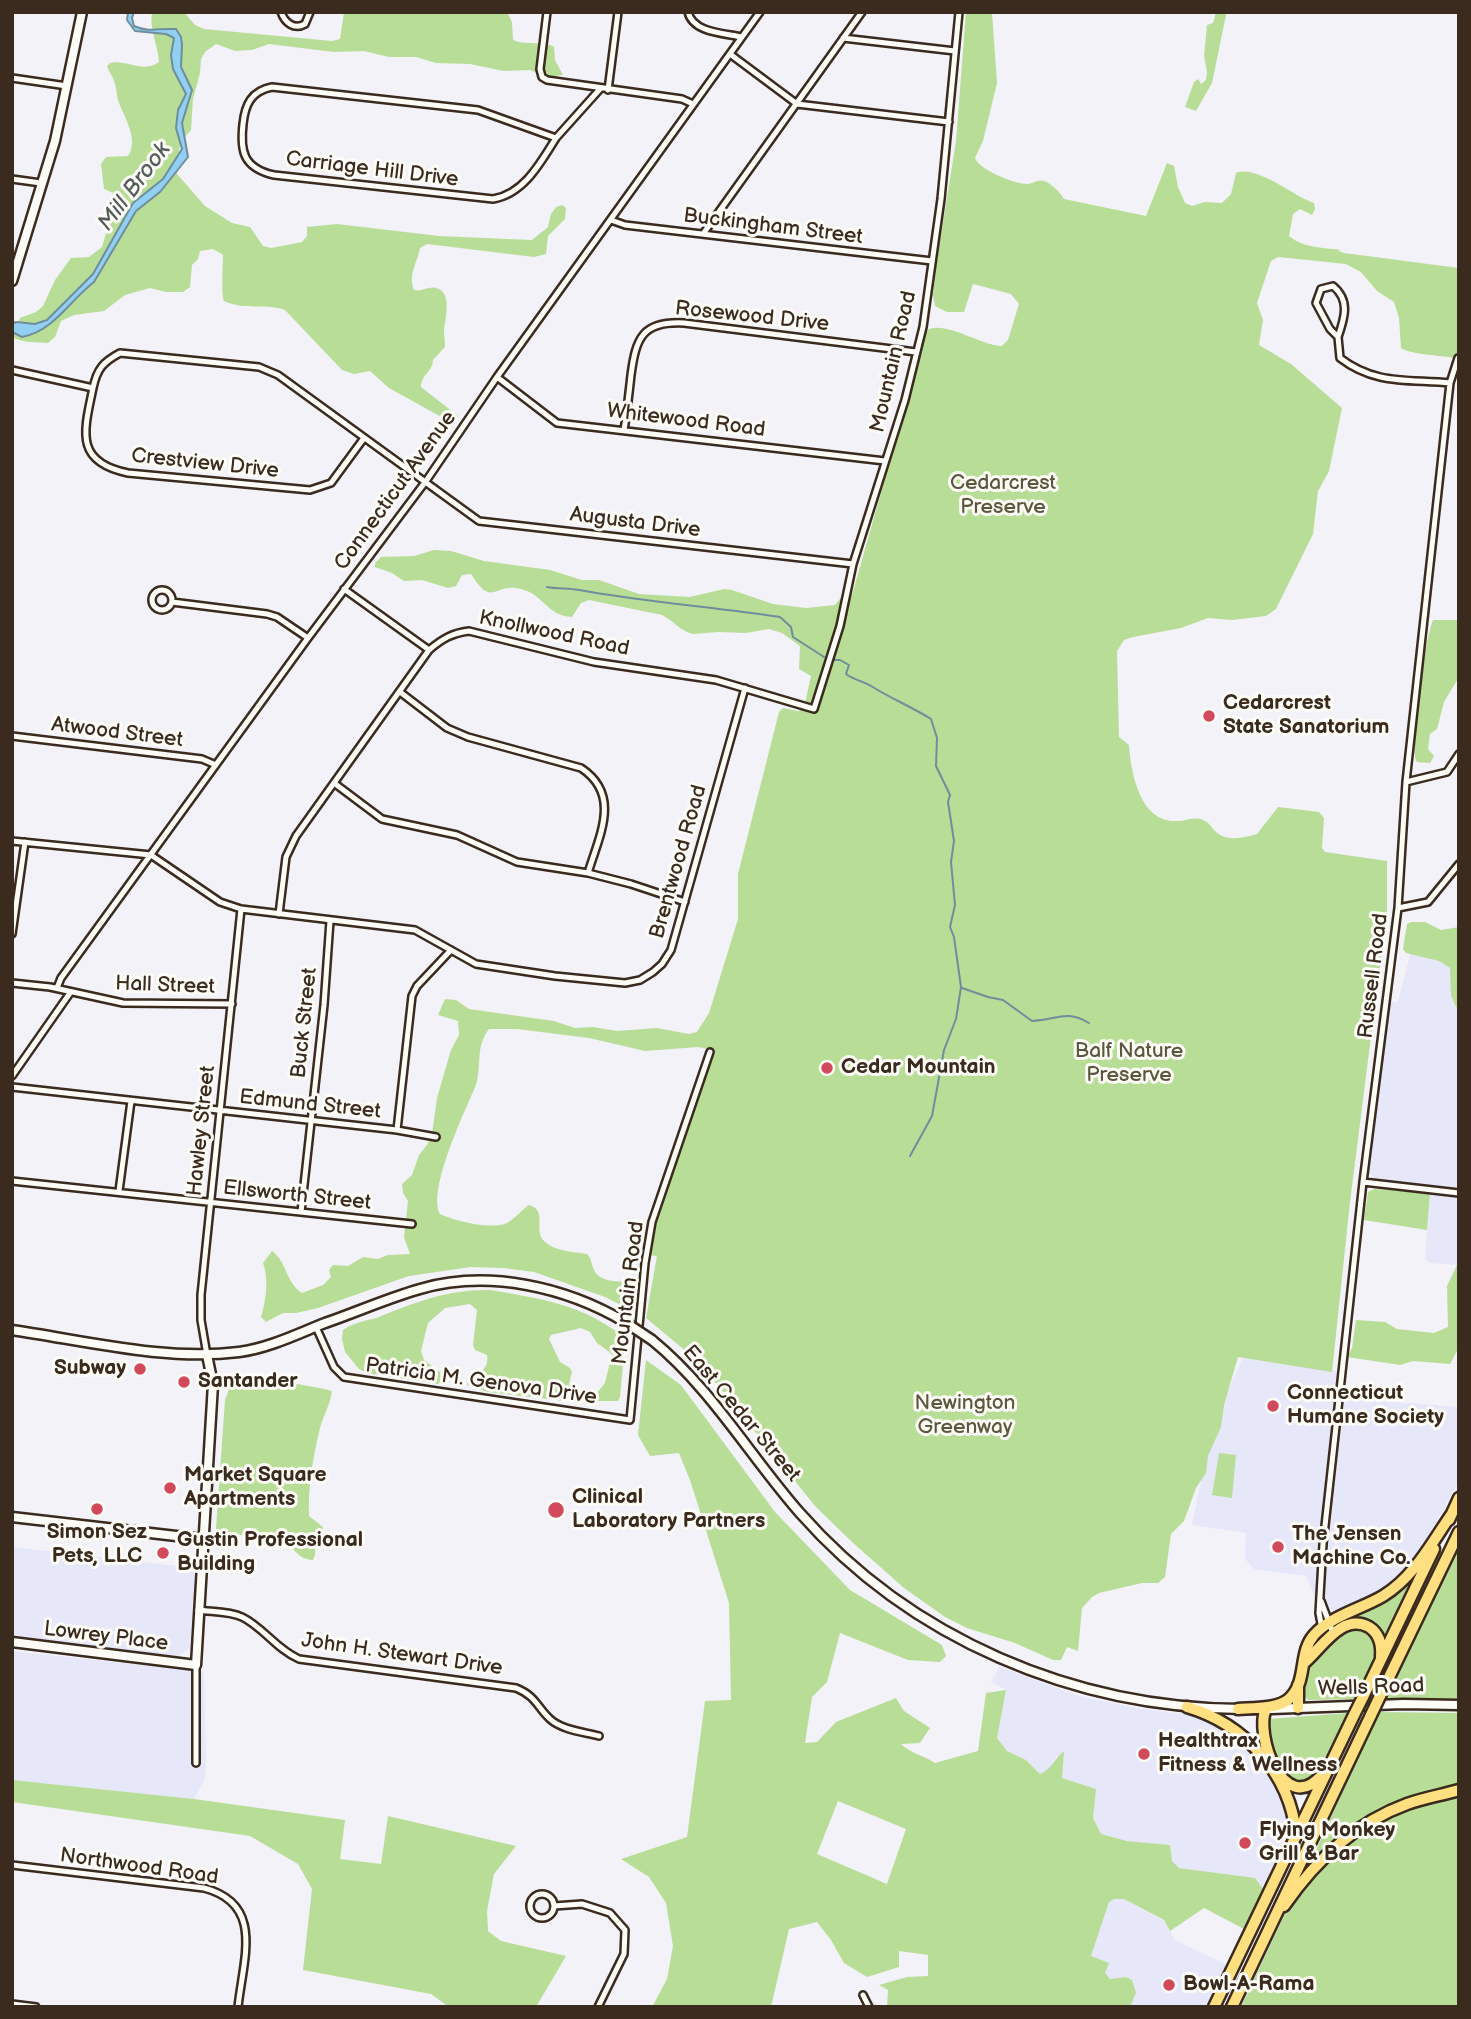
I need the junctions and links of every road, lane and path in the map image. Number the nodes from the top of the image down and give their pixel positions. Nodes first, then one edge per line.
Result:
1 (82, 12) edge
2 (281, 12) edge
3 (310, 12) edge
4 (547, 12) edge
5 (618, 12) edge
6 (688, 12) edge
7 (760, 12) edge
8 (862, 12) edge
9 (959, 12) edge
10 (742, 37) junction
11 (844, 38) junction
12 (955, 51) junction
13 (730, 54) junction
14 (12, 78) edge
15 (67, 86) junction
16 (600, 89) junction
17 (608, 90) junction
18 (693, 104) junction
19 (797, 104) junction
20 (949, 122) junction
21 (556, 138) junction
22 (12, 179) edge
23 (41, 183) junction
24 (611, 220) junction
25 (703, 234) junction
26 (932, 261) junction
27 (14, 269) edge
28 (12, 281) edge
29 (1338, 337) junction
30 (916, 352) junction
31 (1458, 358) edge
32 (12, 370) edge
33 (497, 377) junction
34 (1450, 383) junction
35 (93, 388) junction
36 (624, 430) junction
37 (365, 438) junction
38 (886, 461) junction
39 (426, 481) junction
40 (853, 564) junction
41 (344, 589) junction
42 (172, 602) dead end
43 (308, 638) junction
44 (429, 650) junction
45 (745, 688) junction
46 (400, 692) junction
47 (814, 709) joint
48 (12, 736) edge
49 (1459, 754) edge
50 (216, 765) junction
51 (1406, 782) junction
52 (334, 783) junction
53 (12, 841) edge
54 (25, 842) junction
55 (151, 855) junction
56 (1459, 864) edge
57 (588, 873) junction
58 (685, 902) junction
59 (1398, 908) junction
60 (241, 909) junction
61 (279, 914) junction
62 (330, 921) junction
63 (12, 934) edge
64 (451, 950) junction
65 (12, 982) edge
66 (57, 988) junction
67 (70, 993) junction
68 (232, 1004) junction
69 (710, 1052) dead end
70 (12, 1076) edge
71 (12, 1087) edge
72 (131, 1101) junction
73 (219, 1111) junction
74 (311, 1120) junction
75 (397, 1130) junction
76 (436, 1138) dead end
77 (12, 1181) edge
78 (1363, 1182) junction
79 (118, 1191) junction
80 (1459, 1193) edge
81 (210, 1202) junction
82 (301, 1212) junction
83 (412, 1224) dead end
84 (316, 1327) junction
85 (12, 1329) edge
86 (207, 1355) junction
87 (630, 1420) joint
88 (1459, 1498) edge
89 (1451, 1515) junction
90 (12, 1517) edge
91 (1459, 1532) edge
92 (202, 1539) junction
93 (198, 1611) junction
94 (1328, 1630) junction
95 (12, 1642) edge
96 (1379, 1664) junction
97 (196, 1665) junction
98 (1298, 1684) junction
99 (1459, 1705) edge
100 (1187, 1707) junction
101 (1298, 1708) junction
102 (1238, 1709) junction
103 (1266, 1709) junction
104 (1284, 1709) joint
105 (599, 1735) dead end
106 (196, 1763) dead end
107 (1331, 1764) junction
108 (1278, 1775) junction
109 (1459, 1790) edge
110 (1297, 1835) junction
111 (12, 1865) edge
112 (554, 1906) junction
113 (1264, 1935) junction
114 (863, 1996) dead end
115 (12, 2004) edge
116 (36, 2007) edge
117 (238, 2007) edge
118 (597, 2007) edge
119 (870, 2007) edge
120 (1214, 2007) edge
121 (1232, 2007) edge

1 - 15 main road
2 - 3 street
4 - 16 street
5 - 17 street
6 - 10 street
7 - 10 street, Connecticut Avenue
8 - 11 street
9 - 12 street, Mountain Road
10 - 13 street, Connecticut Avenue
11 - 12 street
11 - 19 street
12 - 20 street, Mountain Road
13 - 18 street, Connecticut Avenue
13 - 19 street
14 - 15 street
15 - 23 main road
16 - 17 street
16 - 21 street, Carriage Hill Drive
17 - 18 street
18 - 24 street, Connecticut Avenue
19 - 20 street
19 - 25 street
20 - 26 street, Mountain Road
21 - 21 street, Carriage Hill Drive
22 - 23 street
23 - 27 main road
24 - 25 street, Buckingham Street
24 - 33 street, Connecticut Avenue
25 - 26 street, Buckingham Street
26 - 30 street, Mountain Road
27 - 28 main road
29 - 29 street
29 - 34 street
30 - 36 street, Rosewood Drive
30 - 38 street, Mountain Road
31 - 34 street, Russell Road
32 - 35 street
33 - 36 street, Whitewood Road
33 - 39 street, Connecticut Avenue
34 - 51 street, Russell Road
35 - 37 street, Crestview Drive
35 - 37 street, Crestview Drive
36 - 38 street, Whitewood Road
37 - 39 street, Augusta Drive
38 - 40 street, Mountain Road
39 - 40 street, Augusta Drive
39 - 41 street, Connecticut Avenue
40 - 47 street, Mountain Road
41 - 43 street, Connecticut Avenue
41 - 44 street
42 - 43 street
43 - 50 street, Connecticut Avenue
44 - 45 street, Knollwood Road
44 - 46 street, Knollwood Road
45 - 47 street, Knollwood Road
45 - 58 street, Brentwood Road
46 - 52 street, Knollwood Road
46 - 57 street
48 - 50 street, Atwood Street
49 - 51 street
50 - 55 street, Connecticut Avenue
51 - 59 street, Russell Road
52 - 57 street
52 - 61 street, Knollwood Road
53 - 54 street
54 - 55 street
54 - 63 street
55 - 60 street, Brentwood Road
55 - 66 street, Connecticut Avenue
56 - 59 street
57 - 58 street
58 - 64 street, Brentwood Road
59 - 78 street, Russell Road
60 - 61 street, Brentwood Road
60 - 68 street, Hawley Street
61 - 62 street, Brentwood Road
62 - 64 street, Brentwood Road
62 - 74 street, Buck Street
64 - 75 street
65 - 66 street, Hall Street
66 - 67 street, Hall Street
67 - 68 street, Hall Street
67 - 70 street
68 - 73 street, Hawley Street
69 - 87 street, Mountain Road
71 - 72 street, Edmund Street
72 - 73 street, Edmund Street
72 - 79 street
73 - 74 street, Edmund Street
73 - 81 street, Hawley Street
74 - 75 street, Edmund Street
74 - 82 street, Buck Street
75 - 76 street, Edmund Street
77 - 79 street, Ellsworth Street
78 - 80 street
78 - 94 street, Russell Road
79 - 81 street, Ellsworth Street
81 - 82 street, Ellsworth Street
81 - 86 street, Hawley Street
82 - 83 street, Ellsworth Street
84 - 86 main road, East Cedar Street
84 - 87 street, Patricia M. Genova Drive
84 - 100 main road, East Cedar Street, bridge
85 - 86 main road, East Cedar Street
86 - 92 main road
88 - 89 highway
89 - 94 highway
89 - 96 highway
90 - 92 main road
91 - 113 highway, bridge
92 - 93 main road
93 - 97 main road
93 - 105 street, John H. Stewart Drive
94 - 96 highway
94 - 98 highway
95 - 97 main road, Lowrey Place
96 - 107 highway, bridge
97 - 106 street
98 - 101 highway
98 - 102 highway
99 - 101 main road, Wells Road
100 - 102 main road, East Cedar Street
100 - 108 highway
101 - 104 main road, Wells Road
102 - 103 main road, East Cedar Street
103 - 104 main road, East Cedar Street
103 - 108 highway
107 - 108 highway
107 - 110 highway
108 - 110 highway
109 - 113 highway
110 - 120 highway
111 - 117 street, Northwood Road
112 - 112 street
112 - 118 street
113 - 121 highway
114 - 119 street
115 - 116 street

